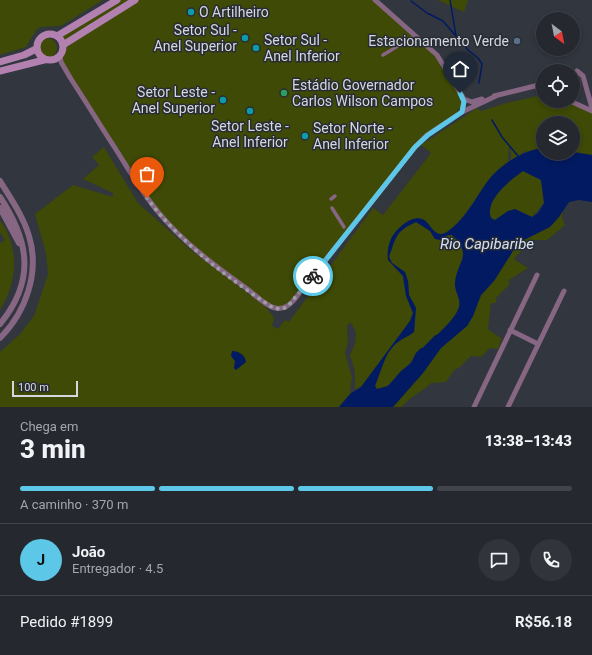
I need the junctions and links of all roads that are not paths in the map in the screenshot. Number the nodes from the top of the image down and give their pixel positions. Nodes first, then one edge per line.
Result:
1 (117, 0) edge
2 (135, 0) edge
3 (375, 0) edge
4 (57, 36) junction
5 (412, 38) dead end
6 (63, 45) junction
7 (36, 49) junction
8 (383, 56) dead end
9 (59, 59) junction
10 (44, 60) junction
11 (0, 62) edge
12 (0, 71) edge
13 (580, 74) edge
14 (536, 86) edge
15 (496, 96) junction
16 (464, 99) junction
17 (580, 105) edge
18 (592, 109) edge
19 (462, 112) junction
20 (0, 181) edge
21 (335, 196) dead end
22 (0, 197) edge
23 (331, 199) dead end
24 (0, 208) edge
25 (332, 208) dead end
26 (344, 227) dead end
27 (24, 264) junction
28 (537, 275) dead end
29 (564, 291) dead end
30 (0, 324) edge
31 (510, 330) junction
32 (0, 338) edge
33 (538, 344) junction
34 (474, 407) edge
35 (508, 407) edge

1 - 4 main road
2 - 6 main road
3 - 16 street
4 - 6 main road
4 - 7 main road
5 - 8 street
6 - 9 main road
7 - 10 main road
7 - 11 main road
9 - 10 main road
9 - 19 street
10 - 12 main road
13 - 18 street
14 - 15 street
15 - 16 street
15 - 19 street
16 - 19 street
17 - 18 street
20 - 32 street
21 - 23 street
22 - 27 street
24 - 27 street
25 - 26 street
27 - 30 street
28 - 31 street
29 - 33 street
31 - 33 street
31 - 34 street
33 - 35 street

